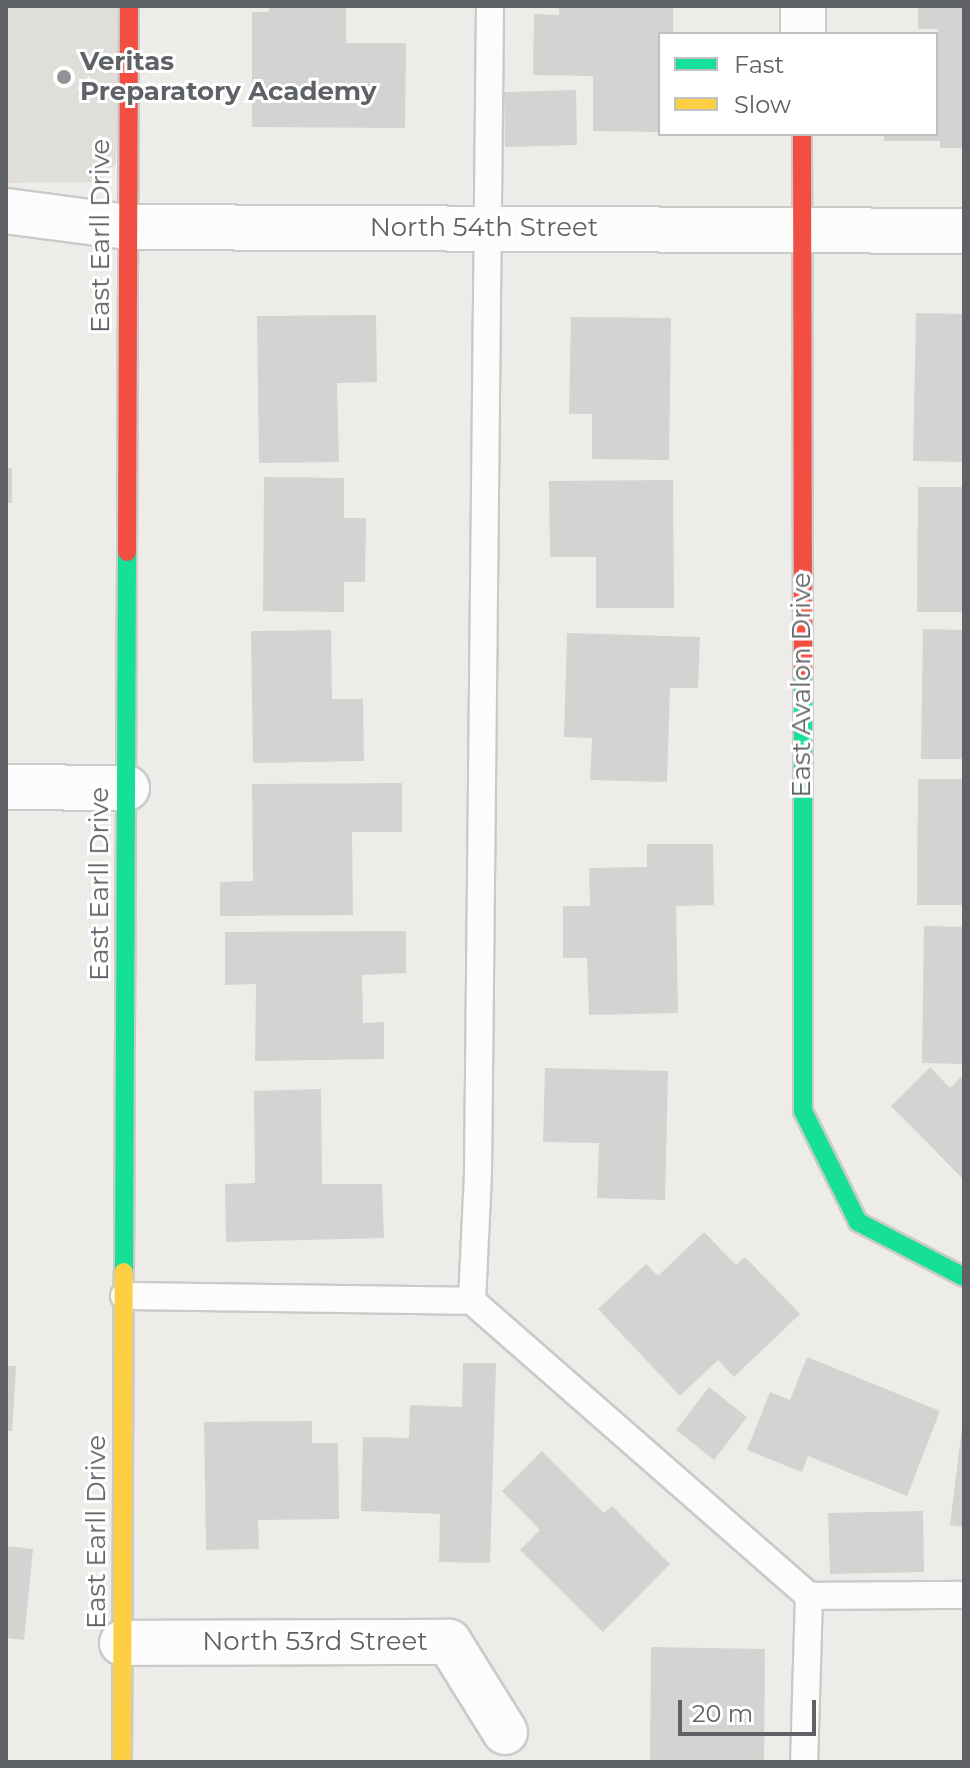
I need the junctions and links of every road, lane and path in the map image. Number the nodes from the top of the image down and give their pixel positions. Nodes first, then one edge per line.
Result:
1 (129, 6) edge
2 (490, 6) edge
3 (803, 6) edge
4 (803, 32) edge
5 (802, 136) edge
6 (6, 211) edge
7 (127, 227) junction
8 (489, 228) junction
9 (801, 231) junction
10 (964, 231) edge
11 (6, 787) edge
12 (127, 788) junction
13 (964, 1277) edge
14 (124, 1296) junction
15 (472, 1301) junction
16 (964, 1595) edge
17 (809, 1596) junction
18 (122, 1643) junction
19 (505, 1732) dead end
20 (122, 1762) edge
21 (804, 1762) edge

1 - 7 street, East Earll Drive
2 - 8 lane
3 - 4 street
5 - 9 street, East Avalon Drive
6 - 7 street, North 54th Street
7 - 8 street, North 54th Street
7 - 12 street, East Earll Drive
8 - 9 street, North 54th Street
8 - 15 lane
9 - 10 street, North 54th Street
9 - 13 street, East Avalon Drive
11 - 12 street
12 - 14 street, East Earll Drive
14 - 15 lane
14 - 18 street, East Earll Drive
15 - 17 lane
16 - 17 lane
17 - 21 lane
18 - 19 street, North 53rd Street
18 - 20 street, East Earll Drive

